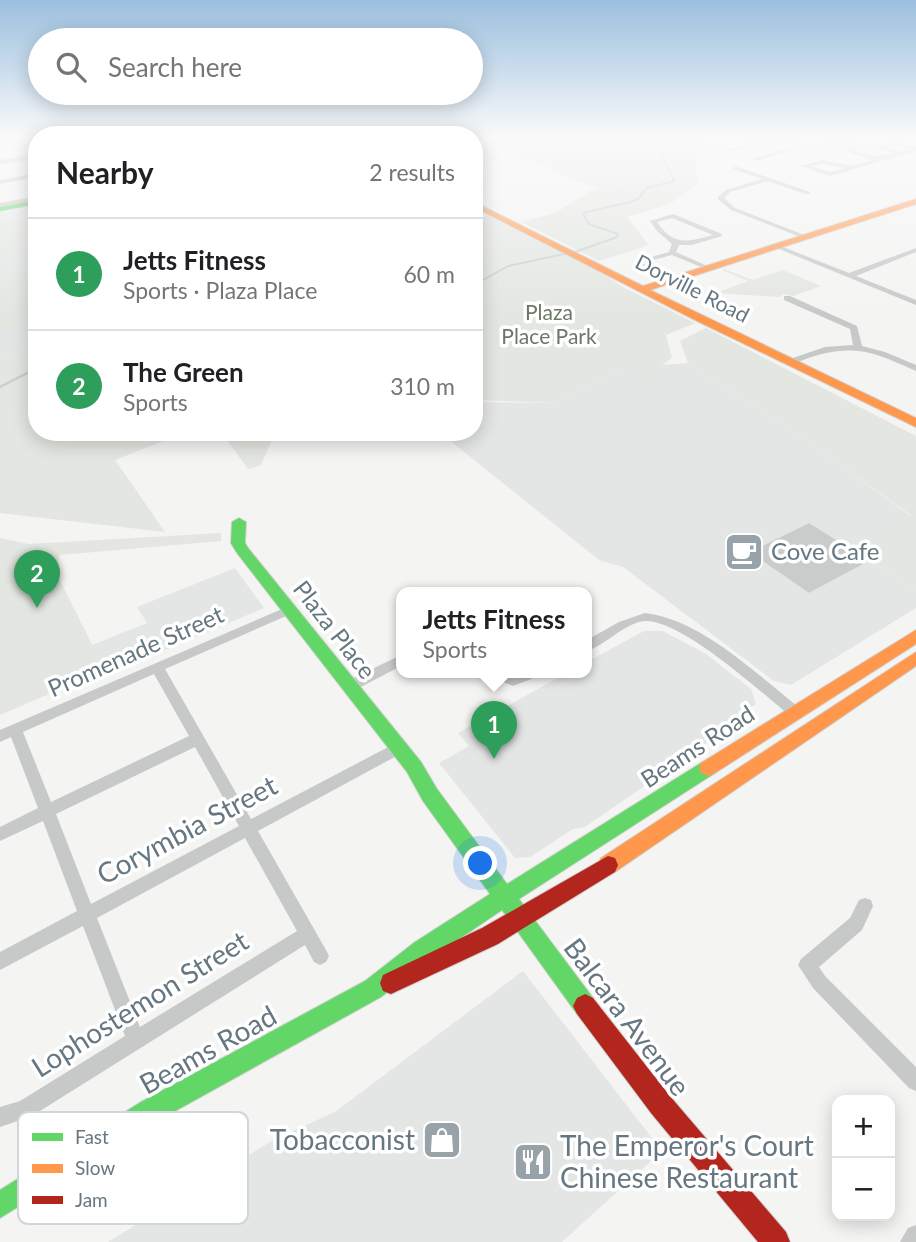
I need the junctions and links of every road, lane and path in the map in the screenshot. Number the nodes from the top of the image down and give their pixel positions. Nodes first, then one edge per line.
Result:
1 (722, 197) edge
2 (28, 202) edge
3 (914, 203) edge
4 (0, 207) edge
5 (483, 208) edge
6 (805, 237) junction
7 (676, 243) junction
8 (776, 246) junction
9 (916, 250) edge
10 (672, 253) junction
11 (636, 263) junction
12 (622, 267) dead end
13 (710, 269) junction
14 (657, 274) dead end
15 (849, 276) junction
16 (643, 289) junction
17 (787, 298) dead end
18 (916, 303) edge
19 (858, 347) junction
20 (790, 362) junction
21 (916, 368) edge
22 (890, 412) junction
23 (916, 423) edge
24 (916, 429) edge
25 (239, 522) dead end
26 (289, 610) junction
27 (916, 636) edge
28 (592, 643) edge
29 (916, 658) edge
30 (396, 663) edge
31 (157, 667) junction
32 (350, 687) junction
33 (794, 712) junction
34 (8, 732) edge
35 (197, 739) junction
36 (399, 748) junction
37 (47, 811) junction
38 (247, 827) junction
39 (0, 834) edge
40 (505, 897) junction
41 (865, 906) dead end
42 (87, 913) junction
43 (520, 919) junction
44 (307, 934) junction
45 (320, 956) dead end
46 (0, 961) edge
47 (373, 989) junction
48 (136, 1040) junction
49 (916, 1081) edge
50 (148, 1112) edge
51 (0, 1117) edge
52 (18, 1194) edge
53 (0, 1205) edge
54 (916, 1236) edge
55 (776, 1242) edge
56 (911, 1242) edge

1 - 6 street
2 - 4 street
3 - 6 street
5 - 16 street, Dorville Road
6 - 8 street
7 - 7 street
7 - 10 street
8 - 13 street
8 - 15 street
9 - 15 street
10 - 11 street
10 - 13 street
11 - 12 street
11 - 14 street
13 - 16 street
15 - 18 street
16 - 20 street, Dorville Road
17 - 19 street
19 - 20 street
19 - 21 street
20 - 22 street, Dorville Road
22 - 23 street, Dorville Road
22 - 24 street, Dorville Road
25 - 26 street, Plaza Place
26 - 31 street, Promenade Street
26 - 32 street, Plaza Place
27 - 33 street, Beams Road
28 - 33 street
29 - 43 street, Beams Road
30 - 32 street
31 - 34 street, Promenade Street
31 - 35 street
32 - 36 street, Plaza Place
33 - 40 street, Beams Road
34 - 37 street
35 - 37 street
35 - 38 street
36 - 38 street, Corymbia Street
36 - 40 street, Plaza Place
37 - 39 street
37 - 42 street
38 - 42 street, Corymbia Street
38 - 44 street
40 - 43 street
40 - 47 street, Beams Road
41 - 49 street
42 - 46 street, Corymbia Street
42 - 48 street
43 - 47 street, Beams Road
43 - 55 street, Balcara Avenue
44 - 45 street
44 - 48 street, Lophostemon Street
47 - 50 street, Beams Road
48 - 51 street, Lophostemon Street
52 - 53 street, Beams Road
54 - 56 street

